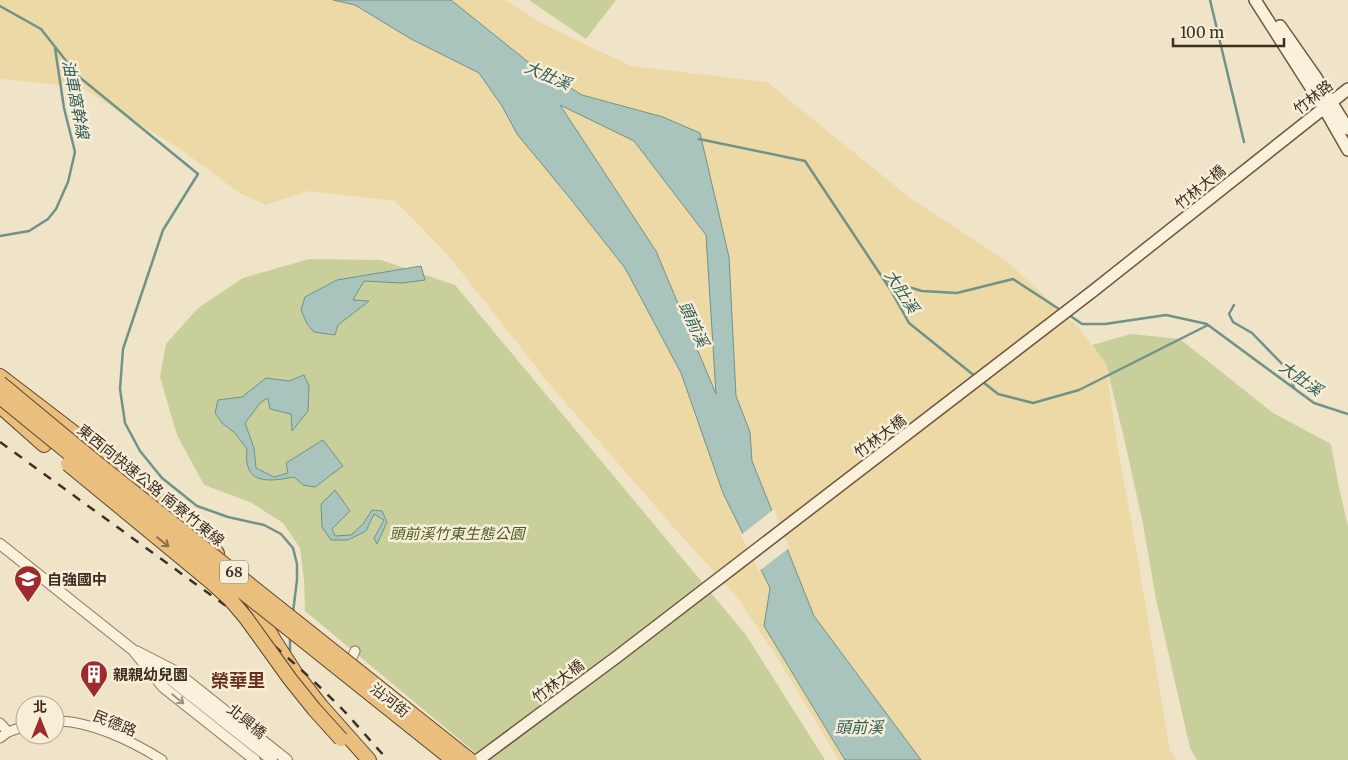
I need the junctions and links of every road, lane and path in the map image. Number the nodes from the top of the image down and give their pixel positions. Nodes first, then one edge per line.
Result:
1 (1255, 0) edge
2 (1263, 0) edge
3 (1348, 89) edge
4 (1327, 106) junction
5 (1296, 129) joint
6 (1348, 129) edge
7 (1348, 150) edge
8 (0, 376) edge
9 (0, 384) edge
10 (0, 397) edge
11 (0, 406) edge
12 (0, 544) edge
13 (133, 650) junction
14 (355, 651) dead end
15 (65, 721) edge
16 (0, 723) edge
17 (15, 730) edge
18 (8, 732) junction
19 (0, 738) edge
20 (162, 760) edge
21 (255, 760) edge
22 (272, 760) edge
23 (286, 760) edge
24 (361, 760) edge
25 (369, 760) edge
26 (444, 760) edge
27 (453, 760) edge
28 (470, 760) edge
29 (478, 760) edge

1 - 4 main road
2 - 4 main road
3 - 4 main road, 竹林路
4 - 5 main road, 竹林路
4 - 6 main road
4 - 7 main road
5 - 29 main road, 竹林大橋
8 - 25 highway, bridge
9 - 28 highway, 東西向快速公路 南寮竹東線 / 68, bridge
10 - 27 highway, 東西向快速公路 南寮竹東線 / 68, bridge
11 -> 24 highway, bridge
12 - 13 street
13 -> 21 street
13 - 22 street, 北興橋
13 - 23 street
14 - 26 street, 沿河街
15 - 20 street, 民德路
16 - 18 street
17 - 18 street
18 - 19 street

